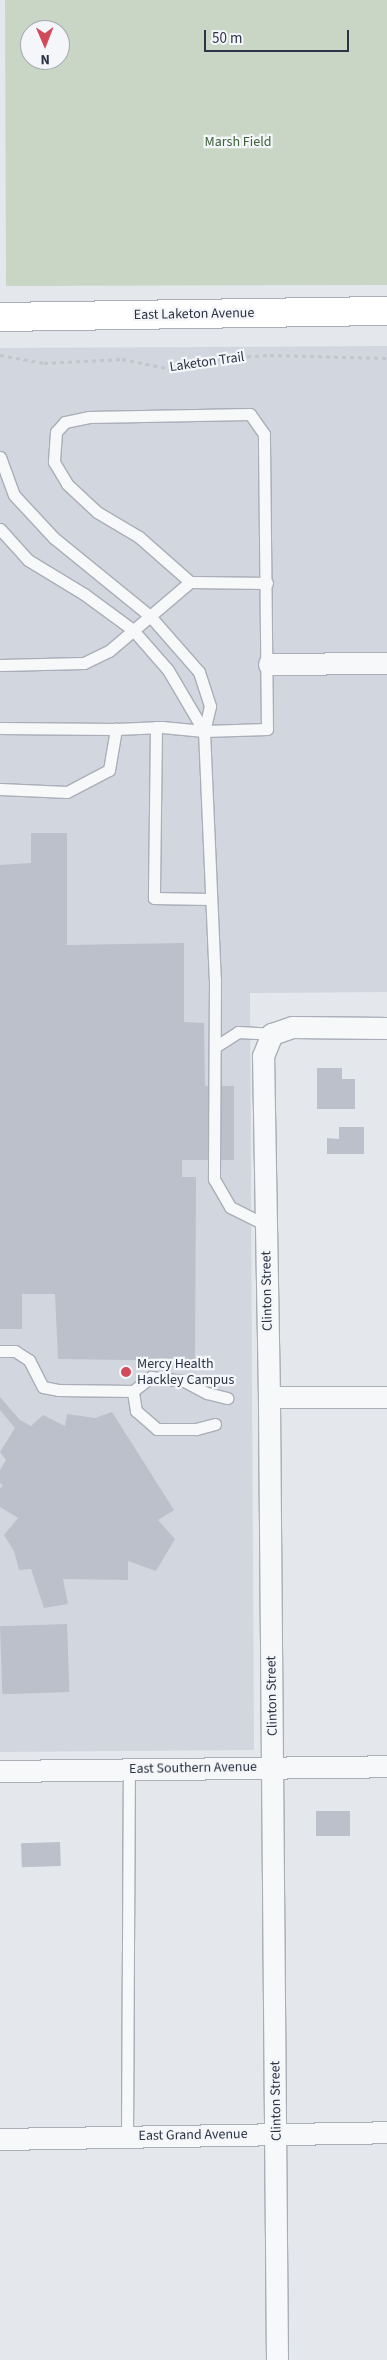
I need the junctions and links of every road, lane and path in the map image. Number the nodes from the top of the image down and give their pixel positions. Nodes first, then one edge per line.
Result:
1 (387, 311) edge
2 (0, 317) edge
3 (0, 355) edge
4 (387, 358) edge
5 (0, 457) edge
6 (0, 528) edge
7 (190, 582) junction
8 (268, 583) junction
9 (150, 616) junction
10 (133, 630) junction
11 (387, 663) edge
12 (269, 664) junction
13 (0, 665) edge
14 (156, 727) junction
15 (0, 728) edge
16 (116, 729) junction
17 (204, 731) junction
18 (0, 789) edge
19 (210, 899) junction
20 (387, 1028) edge
21 (272, 1034) junction
22 (215, 1047) junction
23 (266, 1225) junction
24 (0, 1351) edge
25 (133, 1391) junction
26 (269, 1397) junction
27 (387, 1397) edge
28 (228, 1398) dead end
29 (215, 1424) dead end
30 (387, 1766) edge
31 (272, 1767) junction
32 (129, 1769) junction
33 (0, 1771) edge
34 (387, 2132) edge
35 (277, 2134) junction
36 (127, 2136) junction
37 (0, 2139) edge
38 (277, 2360) edge

1 - 2 main road, East Laketon Avenue
3 - 4 path, Laketon Trail
5 - 9 lane
6 - 10 lane
7 - 8 lane
7 - 8 lane
7 - 9 lane
8 - 12 lane
9 - 10 lane
9 - 17 lane
10 - 13 lane
10 - 17 lane
11 - 12 street
12 - 17 lane
14 - 16 lane
14 - 17 lane
14 - 19 lane
15 - 16 lane
16 - 18 lane
17 - 19 lane
19 - 22 lane
20 - 21 street
21 - 22 lane
21 - 23 street, Clinton Street
22 - 23 lane
23 - 26 street, Clinton Street
24 - 25 lane
25 - 28 lane
25 - 29 lane
26 - 27 street
26 - 31 street, Clinton Street
30 - 31 street, East Southern Avenue
31 - 32 street, East Southern Avenue
31 - 35 street, Clinton Street
32 - 33 street, East Southern Avenue
32 - 36 lane
34 - 35 street, East Grand Avenue
35 - 36 street, East Grand Avenue
35 - 38 street, Clinton Street
36 - 37 street, East Grand Avenue

